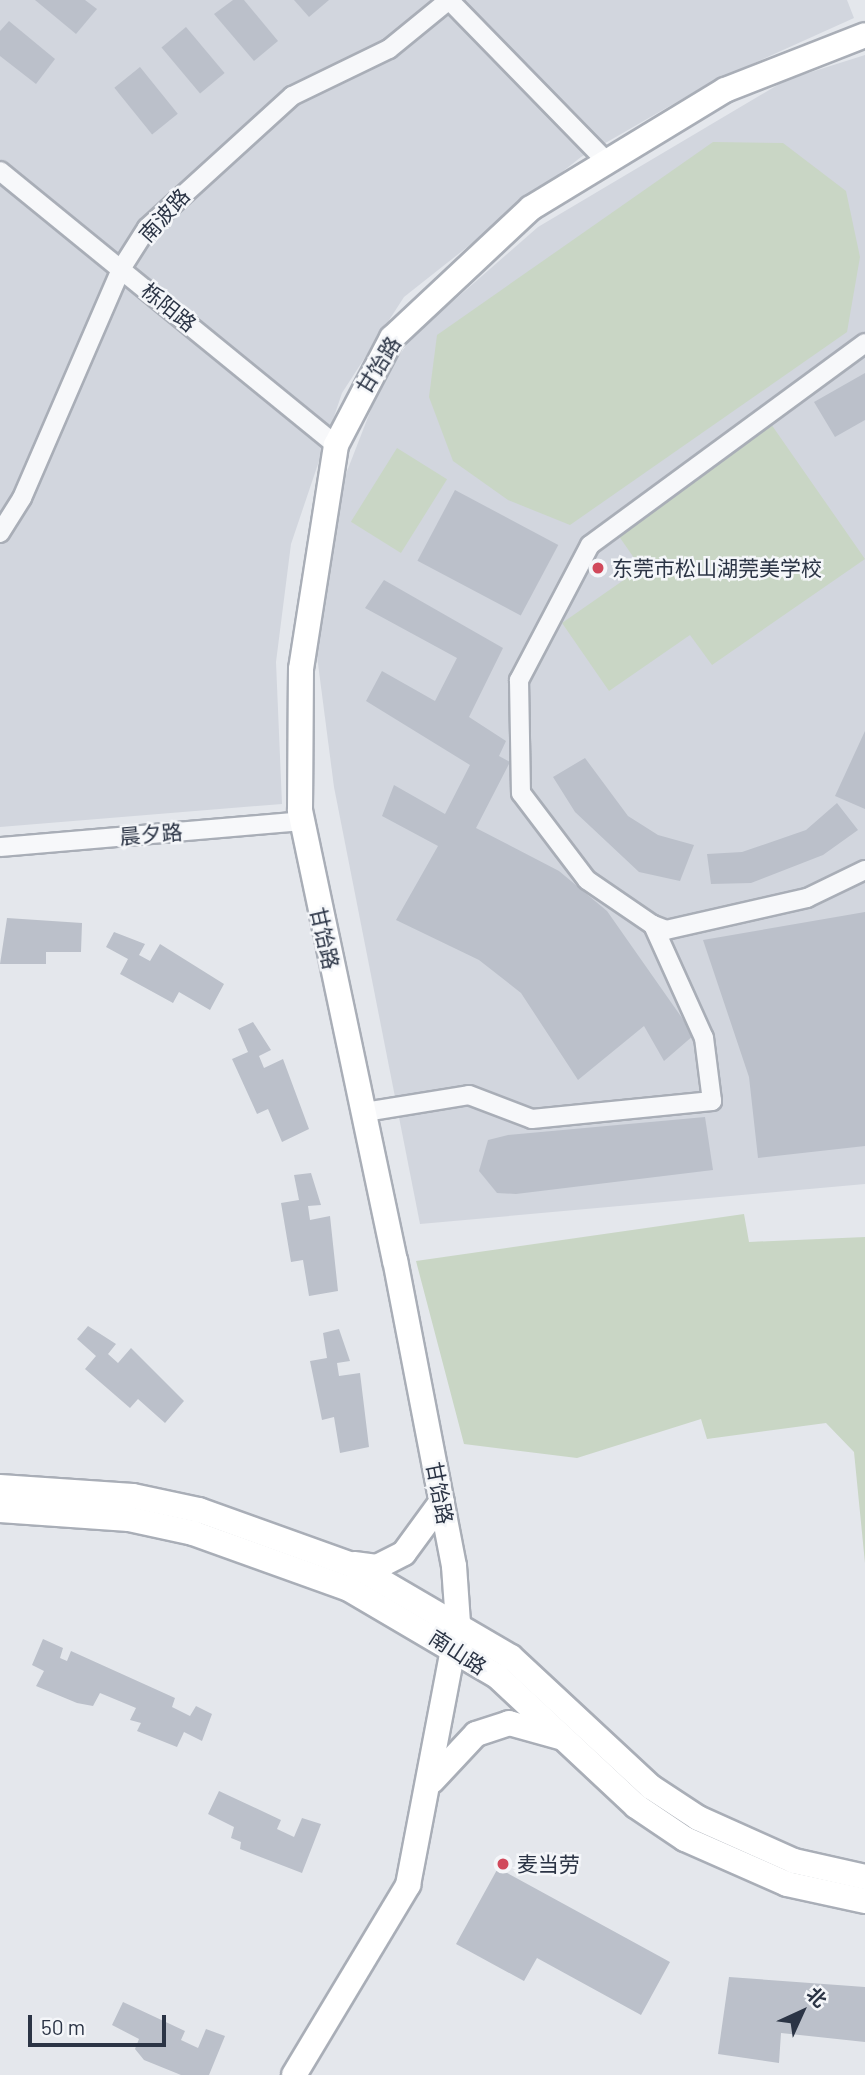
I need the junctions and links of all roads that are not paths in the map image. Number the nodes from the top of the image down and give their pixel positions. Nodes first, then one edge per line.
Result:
1 (449, 0) edge
2 (865, 35) edge
3 (605, 160) junction
4 (0, 171) edge
5 (121, 269) junction
6 (865, 343) edge
7 (337, 445) junction
8 (0, 533) edge
9 (302, 821) junction
10 (0, 847) edge
11 (865, 870) edge
12 (653, 925) junction
13 (365, 1112) junction
14 (0, 1487) edge
15 (442, 1501) junction
16 (0, 1510) edge
17 (346, 1562) junction
18 (458, 1623) junction
19 (454, 1649) junction
20 (569, 1741) junction
21 (427, 1788) junction
22 (865, 1877) edge
23 (865, 1901) edge
24 (294, 2075) edge

1 - 3 street
1 - 5 street, 南波路
2 - 3 street, 甘饴路
3 - 7 street, 甘饴路
4 - 5 street, 栎阳路
5 - 7 street, 栎阳路
5 - 8 street, 南波路
6 - 12 street
7 - 9 street, 甘饴路
9 - 10 street, 晨夕路
9 - 13 street, 甘饴路
11 - 12 street
12 - 13 street
13 - 15 street, 甘饴路
14 - 17 street, 南山路
15 - 17 street
15 - 18 street, 甘饴路
16 - 19 street, 南山路
17 - 18 street, 南山路
18 - 19 street, 甘饴路
18 - 22 street, 南山路
19 - 20 street, 南山路
19 - 21 street, 甘饴路
20 - 21 street
20 - 23 street, 南山路
21 - 24 street, 甘饴路

